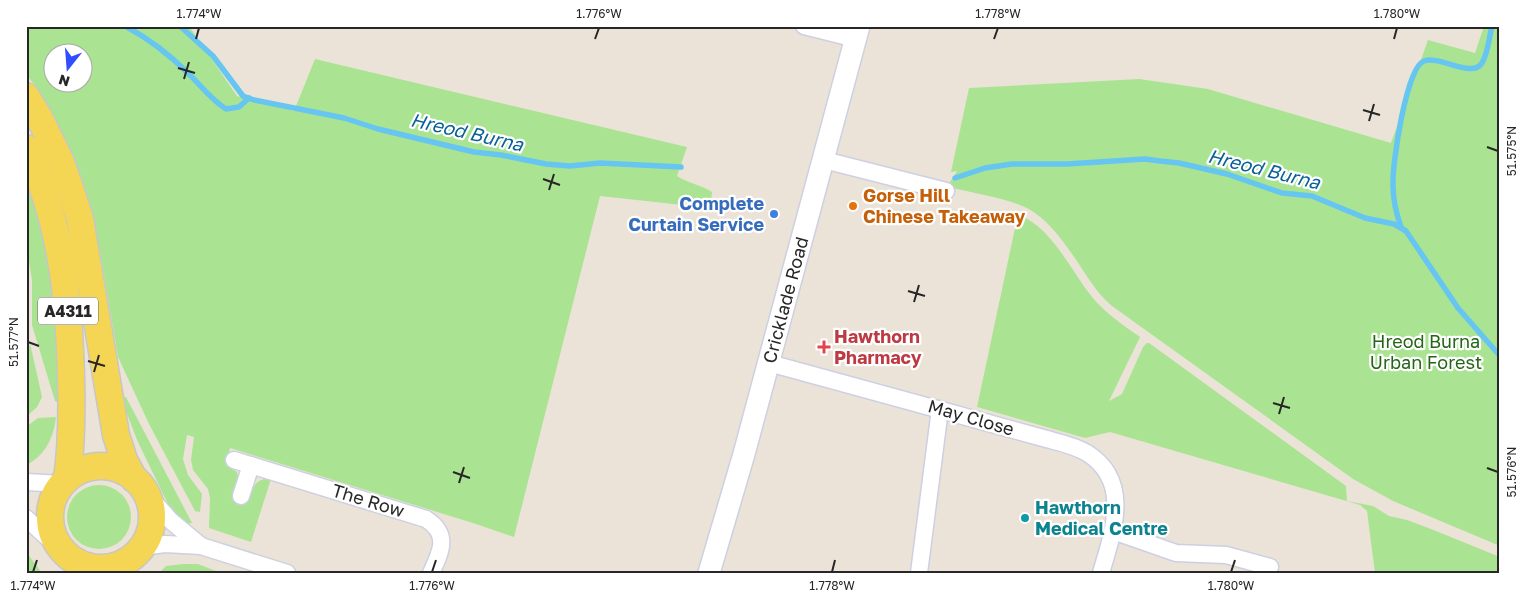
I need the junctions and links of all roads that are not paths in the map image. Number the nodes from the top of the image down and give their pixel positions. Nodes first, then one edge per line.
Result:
1 (804, 26) edge
2 (857, 33) edge
3 (26, 96) edge
4 (26, 148) edge
5 (824, 160) junction
6 (946, 191) dead end
7 (769, 362) junction
8 (940, 409) junction
9 (234, 460) dead end
10 (251, 465) junction
11 (65, 481) junction
12 (26, 482) edge
13 (138, 483) junction
14 (241, 496) dead end
15 (26, 518) edge
16 (1113, 531) junction
17 (201, 546) junction
18 (137, 558) edge
19 (71, 561) edge
20 (1270, 567) dead end
21 (287, 573) edge
22 (431, 573) edge
23 (710, 573) edge
24 (919, 573) edge
25 (1101, 573) edge

1 - 2 street
2 - 5 street, Cricklade Road
3 - 13 main road, A4311
4 - 11 main road, A4311
5 - 6 street
5 - 7 street, Cricklade Road
7 - 8 street, May Close
7 - 23 street, Cricklade Road
8 - 16 street, May Close
8 - 24 street
9 - 10 street, The Row
10 - 14 street
10 - 22 street, The Row
11 - 12 street
11 - 13 main road
11 - 19 main road, A4311
13 - 17 street
13 - 18 main road, A4311
15 - 19 street
16 - 20 street
16 - 25 street, May Close
17 - 18 street
17 - 21 street
18 - 19 main road

